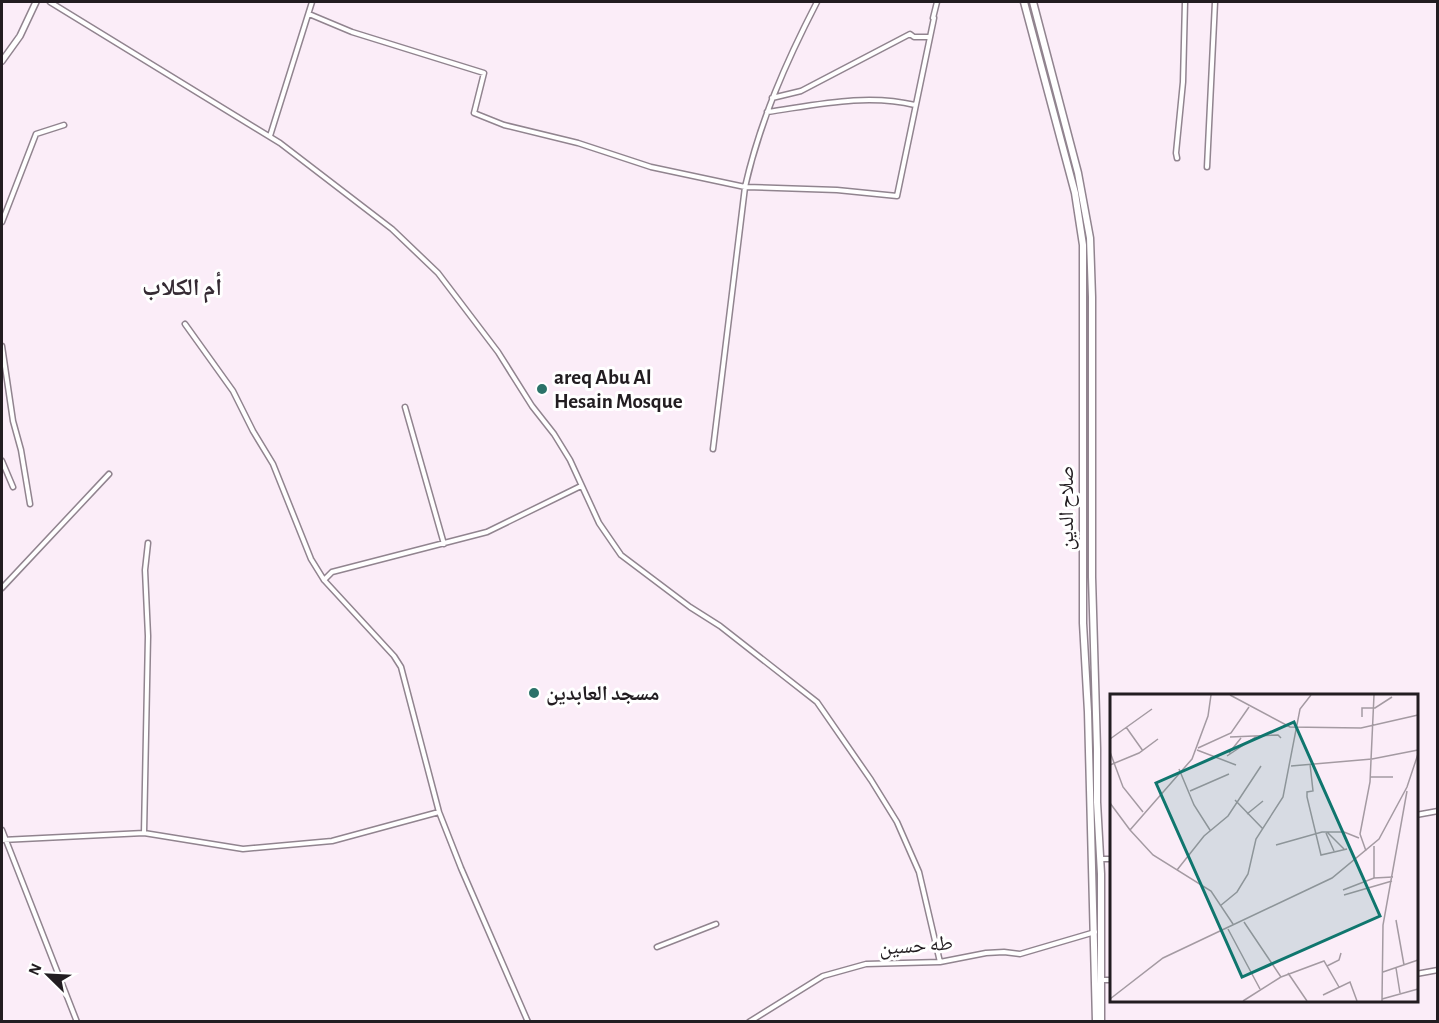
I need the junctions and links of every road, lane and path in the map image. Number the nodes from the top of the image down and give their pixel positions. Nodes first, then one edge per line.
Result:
1 (36, 2) edge
2 (50, 2) edge
3 (312, 2) edge
4 (817, 2) edge
5 (937, 2) edge
6 (1024, 2) edge
7 (1033, 2) edge
8 (1185, 2) edge
9 (1215, 2) edge
10 (309, 14) junction
11 (1042, 36) junction
12 (928, 38) junction
13 (1034, 38) junction
14 (2, 61) edge
15 (772, 98) junction
16 (915, 105) junction
17 (767, 112) junction
18 (64, 125) dead end
19 (270, 136) junction
20 (1177, 158) dead end
21 (1207, 167) dead end
22 (745, 187) junction
23 (2, 222) edge
24 (185, 324) dead end
25 (2, 346) edge
26 (405, 407) dead end
27 (713, 449) dead end
28 (2, 461) edge
29 (109, 474) dead end
30 (581, 486) junction
31 (13, 488) dead end
32 (30, 504) dead end
33 (148, 543) dead end
34 (444, 544) junction
35 (324, 580) junction
36 (2, 588) edge
37 (1090, 762) junction
38 (1098, 762) junction
39 (1437, 811) edge
40 (439, 812) junction
41 (1418, 815) edge
42 (2, 830) edge
43 (144, 833) junction
44 (4, 839) edge
45 (1100, 859) junction
46 (1110, 859) edge
47 (716, 924) dead end
48 (1095, 932) junction
49 (657, 947) dead end
50 (940, 962) junction
51 (1437, 970) edge
52 (1418, 974) edge
53 (1101, 980) junction
54 (1110, 980) edge
55 (77, 1022) edge
56 (528, 1022) edge
57 (749, 1022) edge
58 (1096, 1022) edge
59 (1101, 1022) edge

1 - 14 main road
2 - 19 street
3 - 10 street
4 - 15 street
5 - 12 street
6 - 13 highway, صلاح الدين
7 - 11 highway, صلاح الدين
8 - 20 street
9 - 21 street
10 - 19 street
10 - 22 street
11 - 13 highway
11 - 38 highway, صلاح الدين
12 - 15 street
12 - 16 street
13 - 37 highway, صلاح الدين
15 - 17 street
16 - 17 street
16 - 22 street
17 - 22 street
18 - 23 street
19 - 30 street
22 - 27 street
24 - 35 street
25 - 32 street
26 - 34 street
28 - 31 street
29 - 36 street
30 - 34 street
30 - 50 street
33 - 43 street
34 - 35 street
35 - 40 street
37 - 38 highway
37 - 48 highway, صلاح الدين
38 - 45 highway, صلاح الدين
39 - 41 street
40 - 43 street
40 - 56 street
42 - 44 street
43 - 44 street
44 - 55 street
45 - 46 street
45 - 53 highway, صلاح الدين
47 - 49 street
48 - 50 street, طه حسين
48 - 58 highway, صلاح الدين
50 - 57 street, طه حسين
51 - 52 street
53 - 54 street
53 - 59 highway, صلاح الدين

